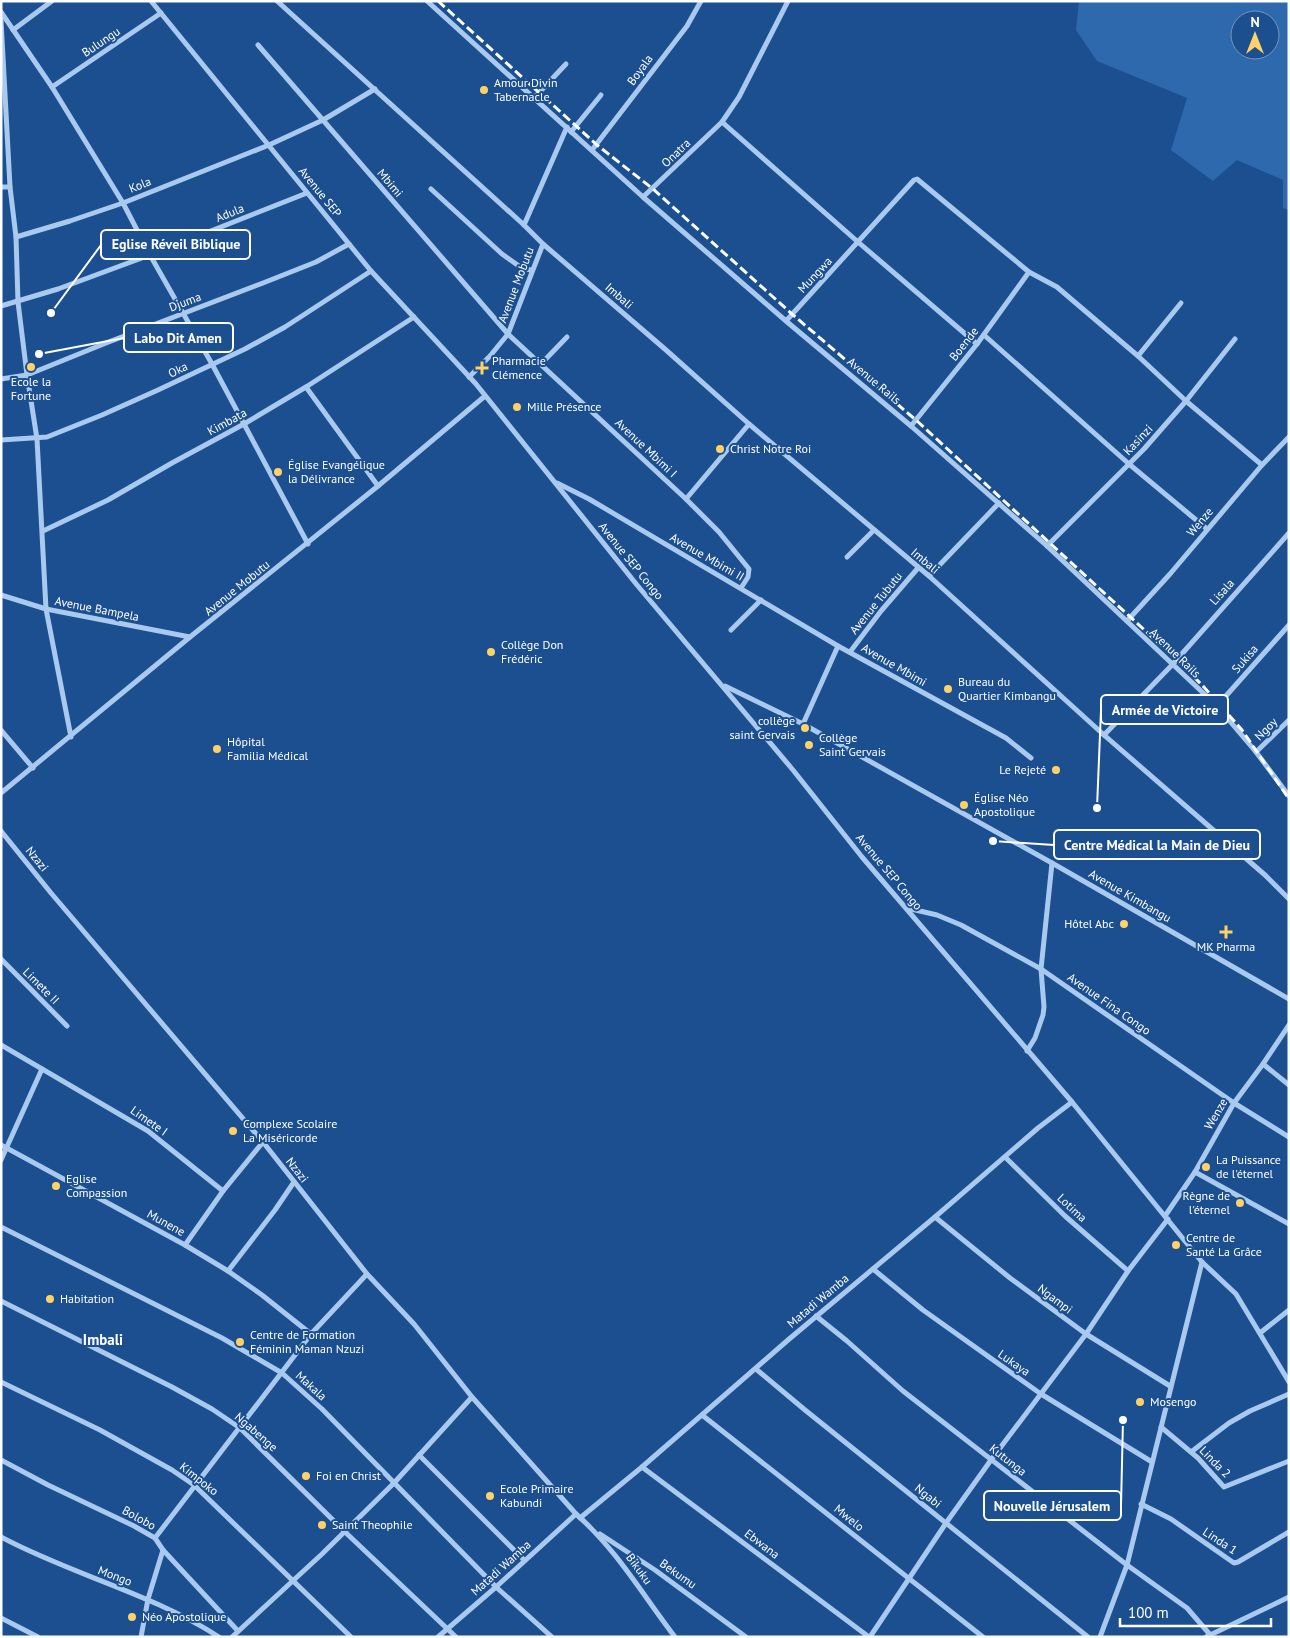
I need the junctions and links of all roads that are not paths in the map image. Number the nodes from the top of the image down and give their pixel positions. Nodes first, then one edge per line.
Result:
1 (52, 1) edge
2 (151, 1) edge
3 (277, 1) edge
4 (427, 1) edge
5 (701, 1) edge
6 (788, 1) edge
7 (1, 12) edge
8 (161, 13) junction
9 (1, 20) edge
10 (13, 30) junction
11 (258, 45) dead end
12 (566, 64) dead end
13 (52, 87) junction
14 (375, 89) junction
15 (602, 95) dead end
16 (534, 98) junction
17 (323, 120) junction
18 (722, 122) junction
19 (566, 127) junction
20 (571, 132) junction
21 (269, 144) junction
22 (592, 150) junction
23 (1, 187) edge
24 (10, 187) junction
25 (431, 188) dead end
26 (307, 193) junction
27 (644, 197) junction
28 (123, 202) junction
29 (524, 224) junction
30 (16, 237) junction
31 (858, 242) junction
32 (349, 244) junction
33 (543, 244) junction
34 (150, 255) junction
35 (371, 270) junction
36 (532, 270) junction
37 (1029, 272) junction
38 (18, 302) junction
39 (1181, 303) dead end
40 (1, 306) edge
41 (183, 313) junction
42 (414, 317) junction
43 (786, 321) junction
44 (508, 334) junction
45 (984, 335) junction
46 (567, 337) dead end
47 (1235, 340) dead end
48 (977, 344) junction
49 (1138, 356) junction
50 (212, 364) junction
51 (541, 364) junction
52 (27, 375) junction
53 (469, 377) junction
54 (1, 379) edge
55 (306, 388) junction
56 (485, 396) junction
57 (1186, 401) junction
58 (244, 424) junction
59 (749, 424) junction
60 (911, 426) junction
61 (1289, 437) edge
62 (37, 439) junction
63 (1, 440) edge
64 (1129, 464) junction
65 (1262, 465) junction
66 (554, 481) junction
67 (378, 486) junction
68 (686, 499) junction
69 (999, 503) junction
70 (1207, 529) junction
71 (874, 530) junction
72 (43, 531) junction
73 (1289, 533) edge
74 (308, 544) junction
75 (1047, 546) junction
76 (847, 557) dead end
77 (918, 568) junction
78 (929, 576) junction
79 (741, 588) junction
80 (1, 594) edge
81 (761, 600) junction
82 (46, 609) junction
83 (1127, 621) junction
84 (1288, 627) edge
85 (731, 630) dead end
86 (190, 637) junction
87 (838, 646) junction
88 (850, 652) junction
89 (1172, 665) junction
90 (723, 685) junction
91 (1216, 706) junction
92 (1289, 720) edge
93 (803, 724) junction
94 (1, 730) edge
95 (1104, 735) junction
96 (70, 737) junction
97 (1256, 752) junction
98 (1031, 758) dead end
99 (33, 768) junction
100 (1, 794) edge
101 (1289, 796) edge
102 (1, 831) edge
103 (1052, 863) junction
104 (1289, 899) edge
105 (907, 908) junction
106 (1, 959) edge
107 (1041, 969) junction
108 (1289, 999) edge
109 (1289, 1025) edge
110 (67, 1026) dead end
111 (1, 1045) edge
112 (1027, 1051) junction
113 (1263, 1064) junction
114 (42, 1069) junction
115 (1289, 1085) edge
116 (1072, 1102) junction
117 (1234, 1103) junction
118 (1289, 1137) edge
119 (263, 1142) junction
120 (4, 1147) edge
121 (1004, 1157) junction
122 (1, 1160) edge
123 (1195, 1172) junction
124 (294, 1182) junction
125 (223, 1192) junction
126 (935, 1217) junction
127 (1166, 1218) junction
128 (1289, 1224) edge
129 (1, 1227) edge
130 (185, 1245) junction
131 (1202, 1262) junction
132 (873, 1269) junction
133 (228, 1271) junction
134 (1128, 1271) junction
135 (367, 1274) junction
136 (1, 1301) edge
137 (1289, 1310) edge
138 (816, 1316) junction
139 (1260, 1333) junction
140 (311, 1334) junction
141 (1086, 1334) junction
142 (756, 1369) junction
143 (282, 1373) junction
144 (1, 1382) edge
145 (1289, 1382) edge
146 (1170, 1386) junction
147 (1041, 1394) junction
148 (1289, 1394) edge
149 (472, 1397) junction
150 (702, 1415) junction
151 (1160, 1427) junction
152 (240, 1428) junction
153 (1191, 1452) junction
154 (419, 1455) junction
155 (1, 1460) edge
156 (991, 1460) junction
157 (1289, 1461) edge
158 (1152, 1462) junction
159 (642, 1467) junction
160 (394, 1483) junction
161 (194, 1485) junction
162 (1141, 1504) junction
163 (578, 1516) junction
164 (946, 1523) junction
165 (344, 1531) junction
166 (596, 1531) junction
167 (1289, 1532) edge
168 (1, 1537) edge
169 (155, 1538) junction
170 (163, 1550) junction
171 (524, 1560) junction
172 (1127, 1565) junction
173 (293, 1580) junction
174 (910, 1580) junction
175 (496, 1587) junction
176 (1289, 1597) edge
177 (148, 1599) junction
178 (1, 1618) edge
179 (447, 1629) junction
180 (238, 1631) junction
181 (1209, 1636) edge
182 (38, 1637) edge
183 (141, 1637) edge
184 (218, 1637) edge
185 (232, 1637) edge
186 (352, 1637) edge
187 (438, 1637) edge
188 (456, 1637) edge
189 (552, 1637) edge
190 (675, 1637) edge
191 (746, 1637) edge
192 (870, 1637) edge
193 (983, 1637) edge
194 (1088, 1637) edge
195 (1100, 1637) edge

1 - 10 street
2 - 8 street, Avenue SEP
3 - 14 street
4 - 16 street, Avenue Rails
5 - 22 street, Boyala
6 - 18 street, Onatra
7 - 10 street
8 - 13 street, Bulungu
8 - 21 street, Avenue SEP
9 - 24 street
10 - 13 street
11 - 17 street, Mbimi
12 - 16 street
13 - 28 street
14 - 17 street, Kola
14 - 29 street
15 - 20 street
16 - 19 street, Avenue Rails
17 - 21 street, Kola
17 - 44 street, Mbimi
18 - 27 street, Onatra
18 - 31 street
19 - 20 street, Avenue Rails
19 - 29 street
20 - 22 street, Avenue Rails
21 - 26 street, Avenue SEP
21 - 28 street, Kola
22 - 27 street, Avenue Rails
23 - 24 street
24 - 30 street
25 - 36 street
26 - 32 street, Avenue SEP
26 - 34 street, Adula
27 - 43 street, Avenue Rails
28 - 30 street, Kola
28 - 34 street
29 - 33 street, Imbali
30 - 38 street
31 - 37 street, Mungwa
31 - 43 street, Mungwa
31 - 48 street
32 - 35 street, Avenue SEP
32 - 41 street, Djuma
33 - 36 street, Avenue Mobutu
33 - 59 street, Imbali
34 - 38 street, Adula
34 - 41 street
35 - 42 street, Avenue SEP
35 - 50 street, Oka
36 - 44 street, Avenue Mobutu
37 - 45 street, Boende
37 - 49 street
38 - 40 street, Adula
38 - 52 street
39 - 49 street
41 - 50 street
41 - 52 street, Djuma
42 - 53 street, Avenue SEP
42 - 55 street, Kimbata
43 - 60 street, Avenue Rails
44 - 51 street, Avenue Mbimi I
44 - 53 street, Avenue Mobutu
45 - 48 street, Boende
45 - 64 street
46 - 51 street
47 - 57 street, Kasinzi
48 - 60 street, Boende
49 - 57 street
50 - 58 street
50 - 62 street, Oka
51 - 68 street, Avenue Mbimi I
52 - 54 street, Djuma
52 - 62 street
53 - 56 street, Avenue SEP Congo
55 - 58 street, Kimbata
55 - 67 street
56 - 66 street, Avenue SEP Congo
56 - 67 street, Avenue Mobutu
57 - 64 street, Kasinzi
57 - 65 street
58 - 72 street, Kimbata
58 - 74 street
59 - 68 street
59 - 71 street, Imbali
60 - 69 street, Avenue Rails
61 - 65 street, Wenze
62 - 63 street, Oka
62 - 72 street
64 - 70 street
64 - 75 street, Kasinzi
65 - 70 street, Wenze
66 - 79 street, Avenue Mbimi II
66 - 90 street, Avenue SEP Congo
67 - 74 street, Avenue Mobutu
68 - 79 street, Avenue Mbimi I
69 - 75 street, Avenue Rails
69 - 78 street
70 - 83 street, Wenze
71 - 76 street
71 - 77 street, Imbali
72 - 82 street
73 - 89 street, Lisala
74 - 86 street, Avenue Mobutu
75 - 83 street, Avenue Rails
77 - 78 street, Imbali
77 - 88 street, Avenue Tubutu
78 - 95 street, Imbali
79 - 81 street, Avenue Mbimi II
80 - 82 street, Avenue Bampela
81 - 85 street
81 - 87 street, Avenue Mbimi II
82 - 86 street, Avenue Bampela
82 - 96 street
83 - 89 street, Avenue Rails
84 - 91 street, Sukisa
86 - 96 street, Avenue Mobutu
87 - 88 street, Avenue Mbimi II
87 - 93 street
88 - 98 street, Avenue Mbimi
89 - 91 street, Avenue Rails
89 - 95 street, Lisala
90 - 93 street, Avenue Kimbangu
90 - 105 street, Avenue SEP Congo
91 - 97 street, Avenue Rails
92 - 97 street, Ngoy
93 - 103 street, Avenue Kimbangu
94 - 99 street
95 - 104 street, Imbali
96 - 99 street, Avenue Mobutu
97 - 101 street, Avenue Rails
99 - 100 street, Avenue Mobutu
102 - 119 street, Nzazi
103 - 107 street
103 - 108 street, Avenue Kimbangu
105 - 107 street, Avenue Fina Congo
105 - 112 street, Avenue SEP Congo
106 - 110 street, Limete II
107 - 112 street
107 - 117 street, Avenue Fina Congo
109 - 113 street, Wenze
111 - 114 street, Limete I
112 - 116 street, Avenue SEP Congo
113 - 115 street
113 - 117 street, Wenze
114 - 120 street
114 - 125 street, Limete I
116 - 121 street, Matadi Wamba
116 - 127 street, Avenue SEP Congo
117 - 118 street, Avenue Fina Congo
117 - 123 street, Wenze
119 - 124 street, Nzazi
119 - 125 street
120 - 122 street
120 - 130 street, Munene
121 - 126 street, Matadi Wamba
121 - 134 street, Lotima
123 - 127 street, Wenze
123 - 128 street
124 - 133 street
124 - 135 street, Nzazi
125 - 130 street
126 - 132 street, Matadi Wamba
126 - 141 street, Ngampi
127 - 131 street, Avenue SEP Congo
127 - 134 street, Wenze
129 - 143 street, Makala
130 - 133 street, Munene
131 - 139 street, Avenue SEP Congo
131 - 146 street
132 - 138 street, Matadi Wamba
132 - 147 street, Lukaya
133 - 140 street, Munene
134 - 141 street, Wenze
135 - 140 street
135 - 149 street, Nzazi
136 - 152 street, Ngabenge
137 - 139 street
138 - 142 street, Matadi Wamba
138 - 156 street, Kutunga
139 - 145 street, Avenue SEP Congo
140 - 143 street
141 - 146 street, Ngampi
141 - 147 street, Wenze
142 - 150 street, Matadi Wamba
142 - 164 street, Ngabi
143 - 152 street
143 - 160 street, Makala
144 - 161 street, Kimpoko
146 - 151 street
147 - 156 street, Wenze
147 - 158 street, Lukaya
148 - 153 street
149 - 154 street
149 - 163 street, Nzazi
150 - 159 street, Matadi Wamba
150 - 174 street, Mwelo
151 - 153 street, Linda 2
151 - 158 street
152 - 161 street
152 - 165 street, Ngabenge
153 - 157 street, Linda 2
154 - 160 street
154 - 171 street
155 - 169 street, Bolobo
156 - 164 street, Wenze
156 - 172 street, Kutunga
158 - 162 street
159 - 163 street, Matadi Wamba
159 - 192 street, Ebwana
160 - 165 street
160 - 175 street, Makala
161 - 169 street
161 - 173 street, Kimpoko
162 - 167 street, Linda 1
162 - 172 street
163 - 166 street, Bikuku
163 - 171 street, Matadi Wamba
164 - 174 street, Wenze
164 - 194 street, Ngabi
165 - 173 street
165 - 179 street, Ngabenge
166 - 190 street, Bikuku
166 - 191 street, Bekumu
168 - 177 street, Mongo
169 - 170 street, Bolobo
170 - 177 street
170 - 180 street, Bolobo
171 - 175 street, Matadi Wamba
172 - 181 street, Kutunga
172 - 195 street
173 - 180 street
173 - 186 street, Kimpoko
174 - 192 street, Wenze
174 - 193 street, Mwelo
175 - 179 street, Matadi Wamba
175 - 189 street, Makala
176 - 181 street
177 - 183 street
177 - 184 street, Mongo
178 - 182 street
179 - 187 street, Matadi Wamba
179 - 188 street, Ngabenge
180 - 185 street

